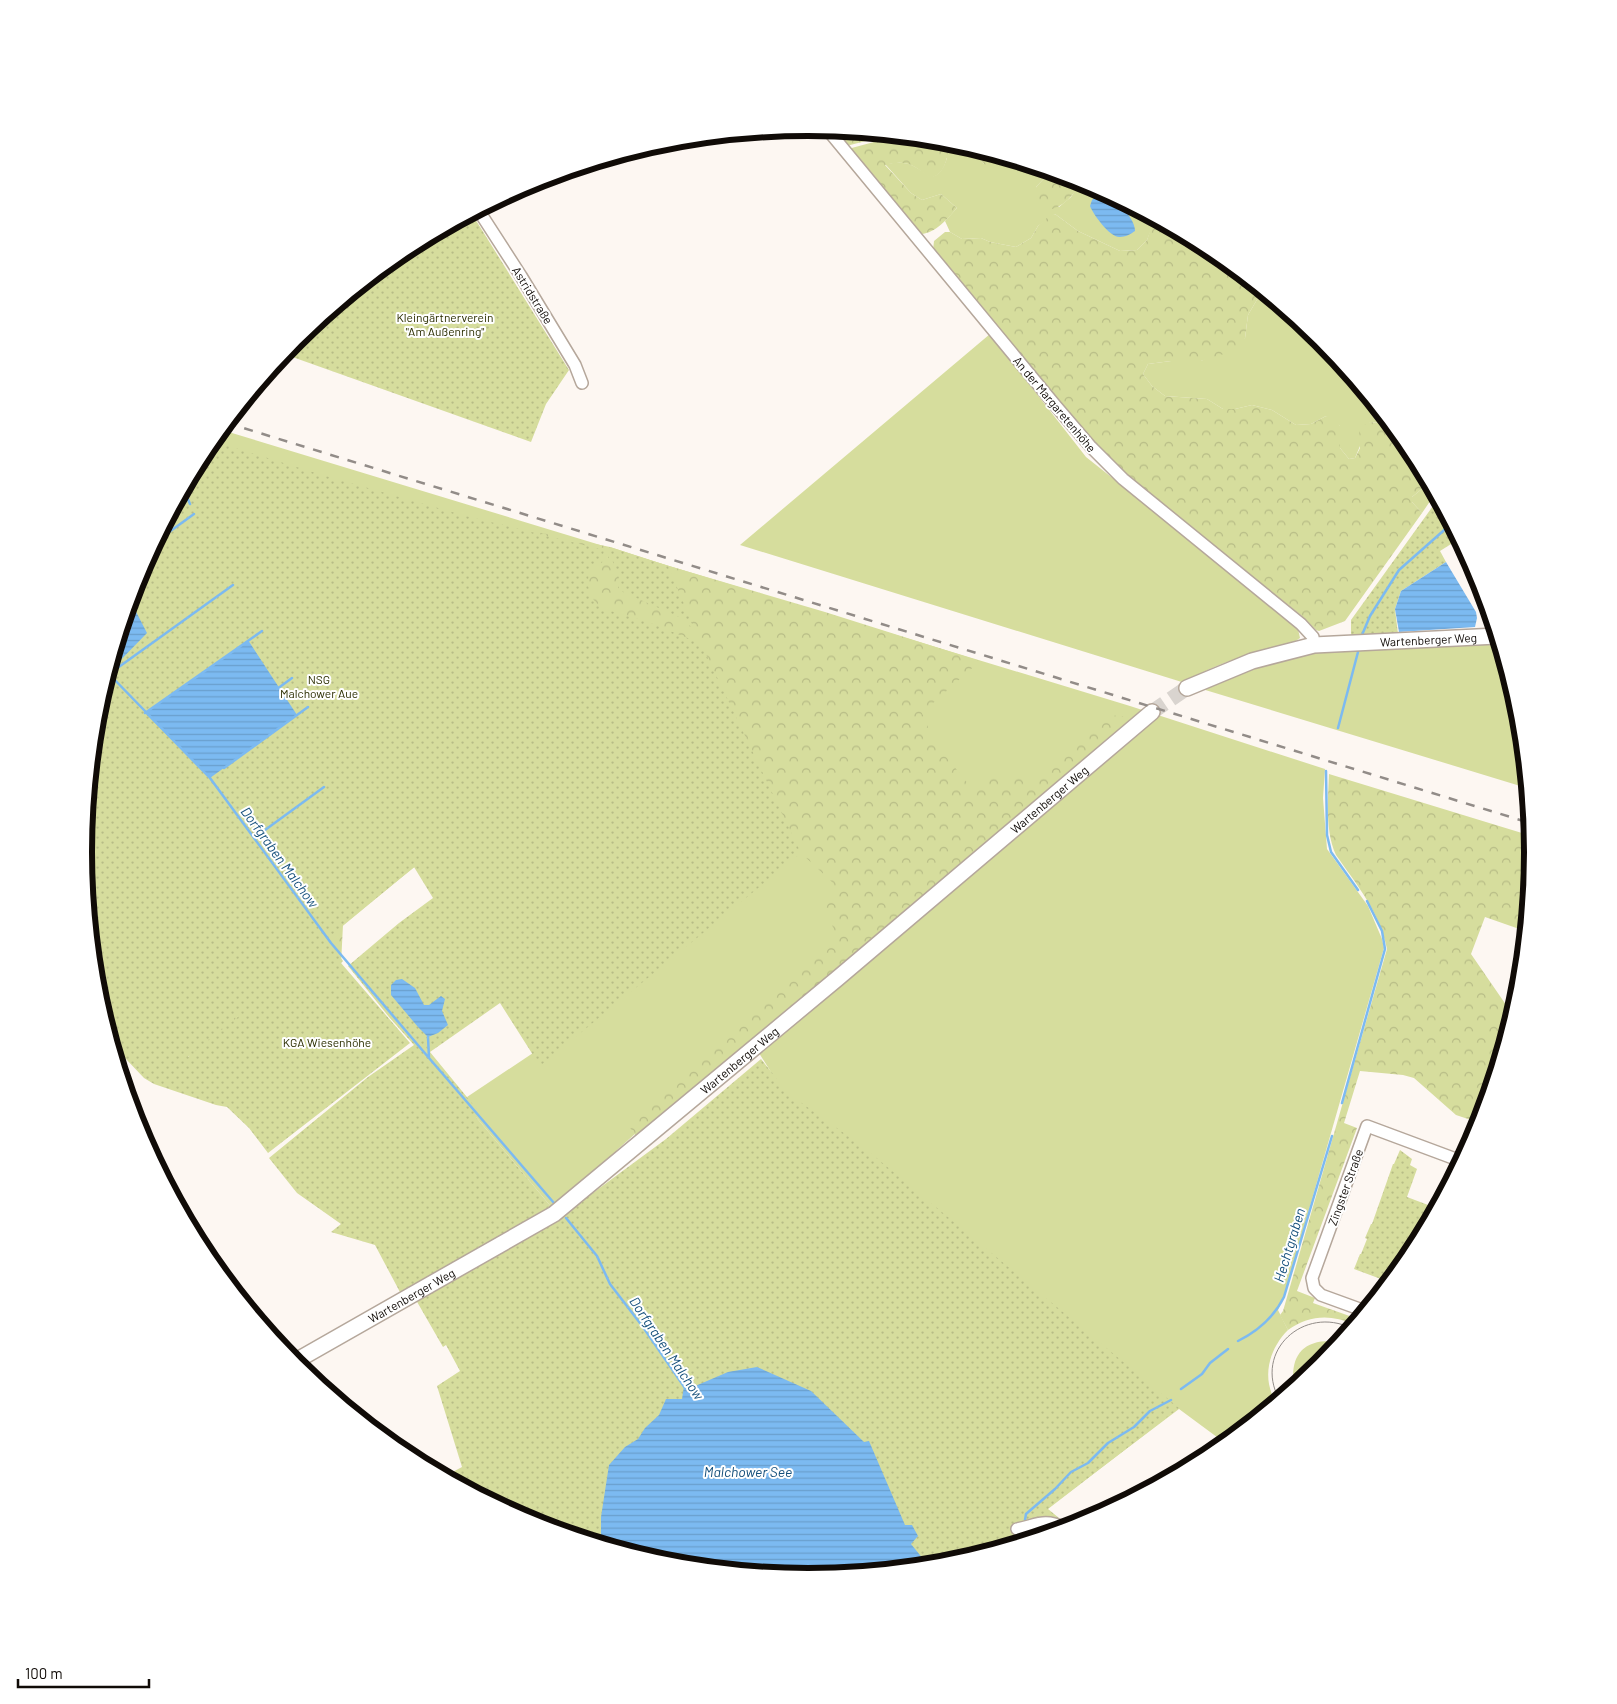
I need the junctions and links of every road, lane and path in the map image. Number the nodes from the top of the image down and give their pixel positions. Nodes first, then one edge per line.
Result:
1 (834, 137) edge
2 (482, 215) edge
3 (582, 383) dead end
4 (1491, 636) edge
5 (1314, 645) junction
6 (1187, 688) tunnel mouth
7 (1152, 712) tunnel mouth
8 (1455, 1159) edge
9 (1360, 1309) edge
10 (302, 1358) edge
11 (1055, 1524) edge
12 (1017, 1529) dead end

1 - 5 street, An der Margaretenhöhe
2 - 3 street, Astridstraße
4 - 5 main road, Wartenberger Weg
5 - 6 main road, Wartenberger Weg
7 - 10 main road, Wartenberger Weg
8 - 9 street, Zingster Straße
11 - 12 street

